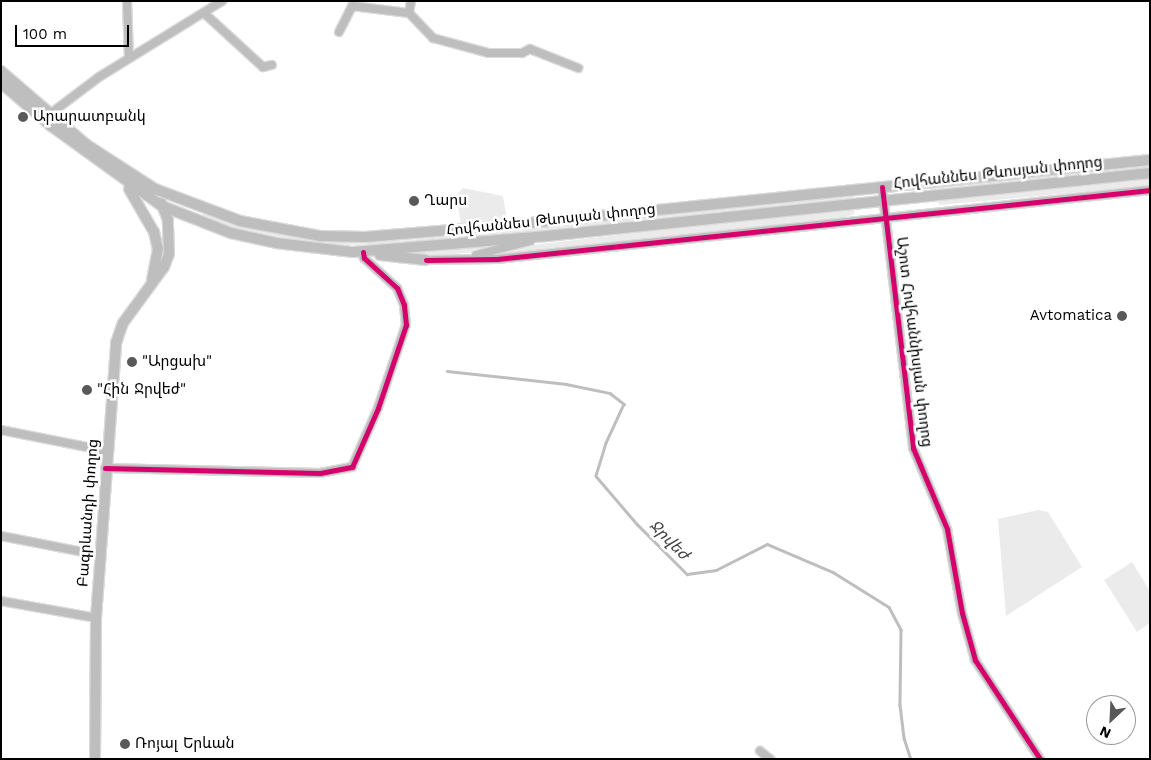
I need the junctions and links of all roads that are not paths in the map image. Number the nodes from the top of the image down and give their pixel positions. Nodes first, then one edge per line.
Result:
1 (127, 1) edge
2 (222, 1) edge
3 (411, 1) edge
4 (204, 13) junction
5 (409, 13) junction
6 (338, 32) dead end
7 (129, 58) junction
8 (272, 65) dead end
9 (578, 68) dead end
10 (1, 71) edge
11 (1, 83) edge
12 (46, 117) junction
13 (1150, 160) edge
14 (1150, 174) edge
15 (137, 179) junction
16 (122, 180) junction
17 (882, 188) junction
18 (155, 189) junction
19 (1150, 190) edge
20 (883, 200) junction
21 (162, 206) junction
22 (886, 219) junction
23 (320, 236) junction
24 (547, 236) junction
25 (318, 249) junction
26 (365, 252) junction
27 (470, 257) junction
28 (426, 260) joint
29 (152, 281) junction
30 (1, 430) edge
31 (107, 451) junction
32 (105, 468) junction
33 (1, 536) edge
34 (99, 555) junction
35 (1, 601) edge
36 (96, 618) junction
37 (760, 751) dead end
38 (94, 759) edge
39 (770, 759) edge
40 (1040, 759) edge

1 - 7 street
2 - 4 street
3 - 5 street
4 - 7 street
4 - 8 street
5 - 6 street
5 - 9 street
7 - 12 street
10 - 12 main road, Հովհաննես Թևոսյան փողոց
11 - 12 main road, Հովհաննես Թևոսյան փողոց
12 - 15 main road, Հովհաննես Թևոսյան փողոց
12 - 16 main road, Հովհաննես Թևոսյան փողոց
13 - 17 main road, Հովհաննես Թևոսյան փողոց
14 - 20 main road, Հովհաննես Թևոսյան փողոց
15 - 16 main road
15 - 18 main road, Հովհաննես Թևոսյան փողոց
16 - 21 main road, Հովհաննես Թևոսյան փողոց
16 - 29 main road, Բագրևանդի փողոց
17 - 20 street, Աշոտ Հովհաննիսյան փողոց
17 - 23 main road, Հովհաննես Թևոսյան փողոց
18 - 21 main road, Բագրևանդի փողոց
18 - 23 main road, Հովհաննես Թևոսյան փողոց
19 - 22 street
20 - 22 street, Աշոտ Հովհաննիսյան փողոց
20 - 24 main road, Հովհաննես Թևոսյան փողոց
21 - 25 main road, Հովհաննես Թևոսյան փողոց
21 - 29 main road, Բագրևանդի փողոց
22 - 27 street
22 - 40 street, Աշոտ Հովհաննիսյան փողոց
23 - 25 main road
24 - 26 main road, Հովհաննես Թևոսյան փողոց
24 - 27 street
25 - 26 main road, Հովհաննես Թևոսյան փողոց
26 - 28 main road
26 - 32 street
27 - 28 street
29 - 31 main road, Բագրևանդի փողոց
30 - 31 street
31 - 32 main road, Բագրևանդի փողոց
32 - 34 main road, Բագրևանդի փողոց
33 - 34 street
34 - 36 main road, Բագրևանդի փողոց
35 - 36 street
36 - 38 main road, Բագրևանդի փողոց
37 - 39 street

